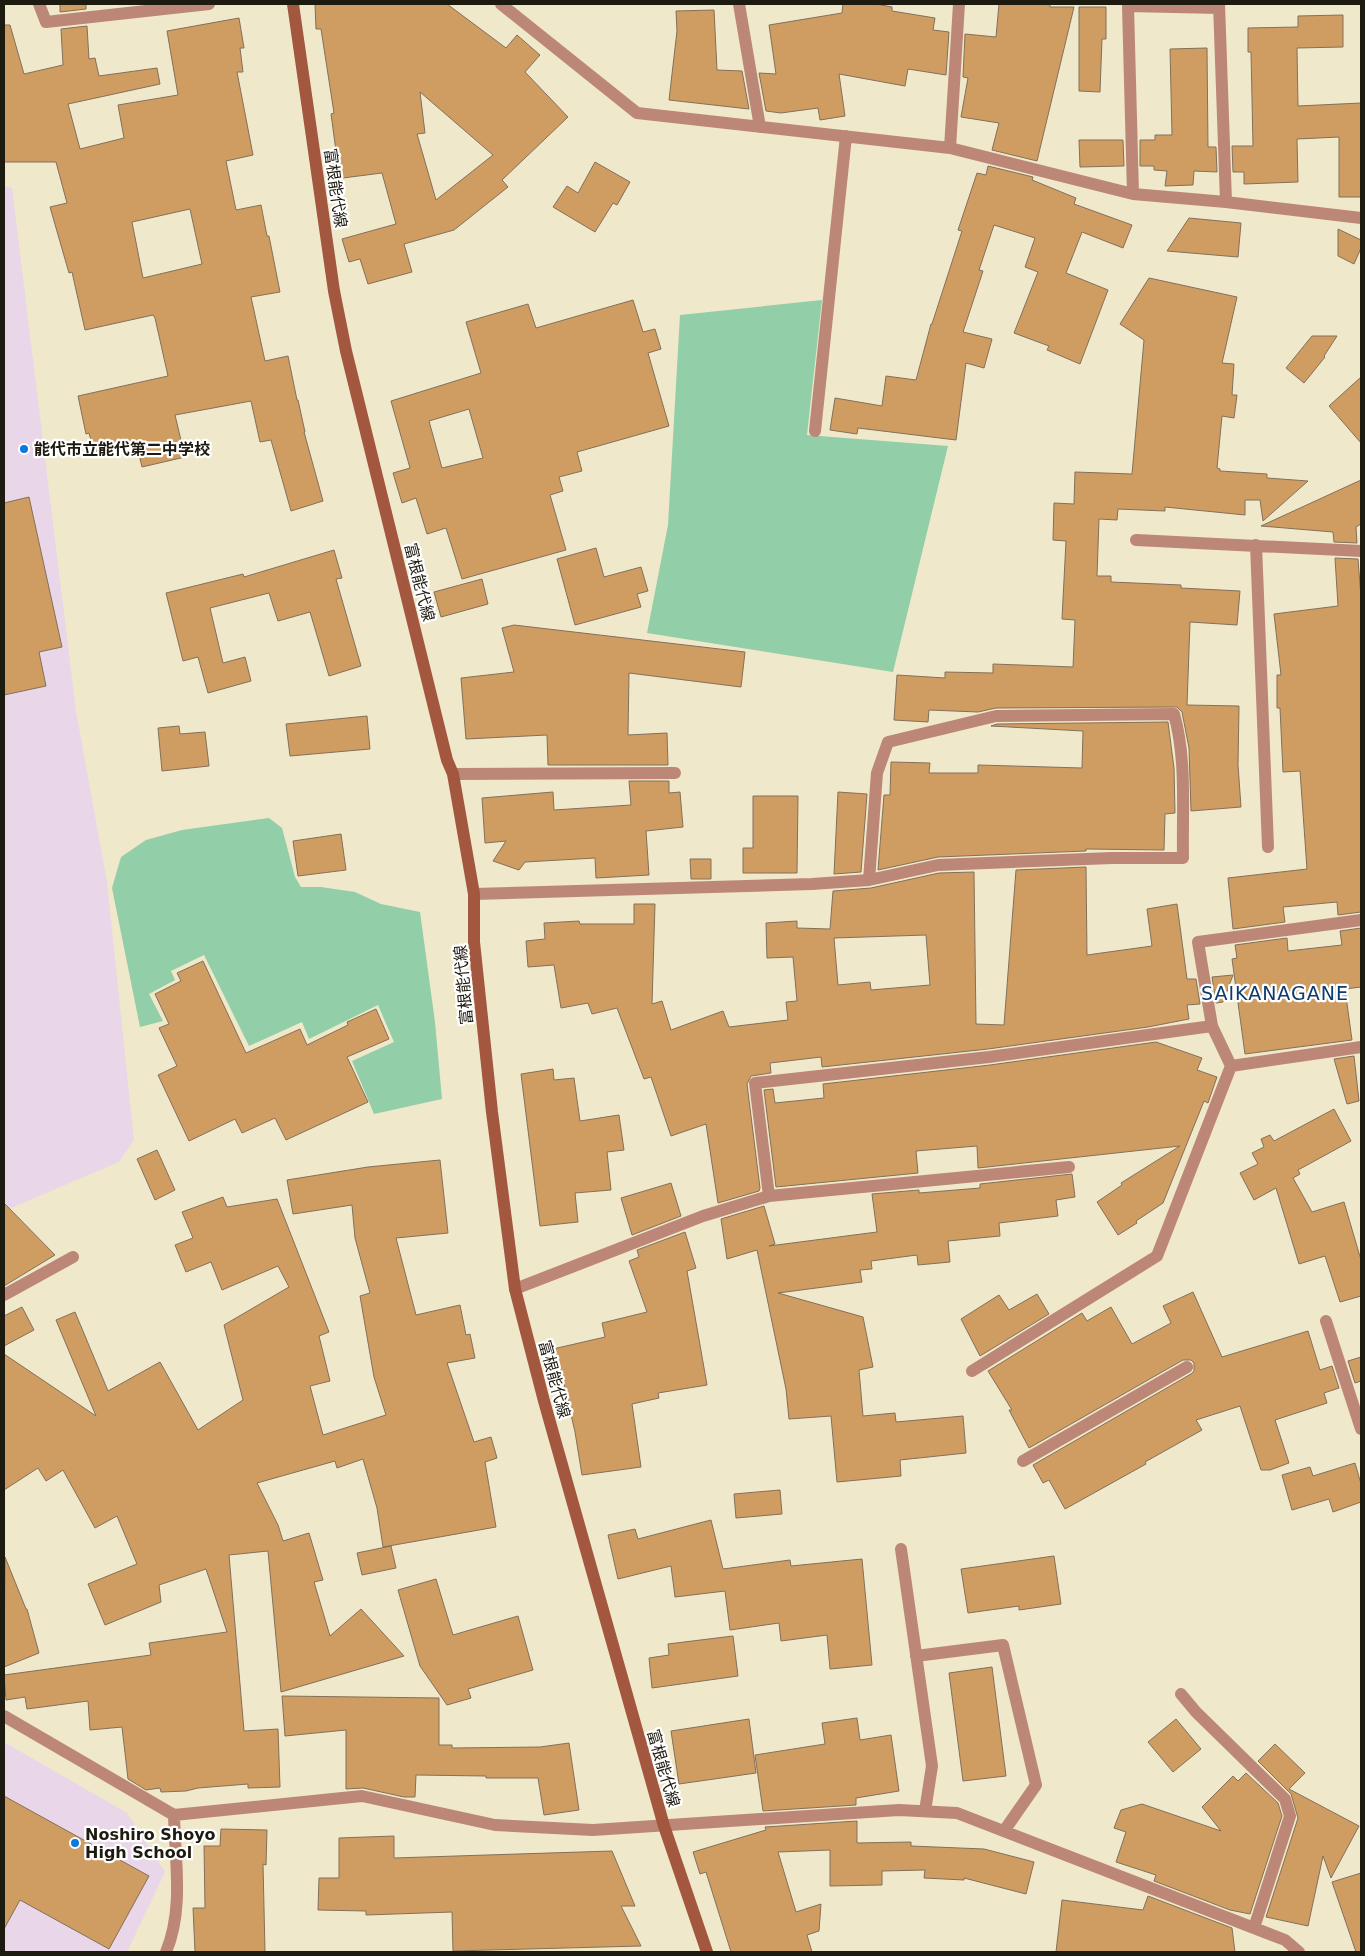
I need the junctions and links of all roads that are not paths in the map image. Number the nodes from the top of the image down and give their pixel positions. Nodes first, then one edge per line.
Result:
1 (39, 4) edge
2 (209, 4) edge
3 (294, 4) edge
4 (501, 4) edge
5 (739, 4) edge
6 (959, 4) edge
7 (1219, 6) edge
8 (760, 127) junction
9 (846, 136) junction
10 (950, 148) junction
11 (1133, 194) junction
12 (1226, 202) junction
13 (1361, 218) edge
14 (815, 431) dead end
15 (1136, 540) dead end
16 (1256, 545) junction
17 (1361, 551) edge
18 (674, 773) dead end
19 (453, 774) junction
20 (1268, 847) dead end
21 (869, 880) junction
22 (474, 894) junction
23 (1361, 920) edge
24 (1212, 1026) junction
25 (1361, 1047) edge
26 (1231, 1066) junction
27 (1069, 1167) dead end
28 (769, 1196) junction
29 (74, 1257) dead end
30 (515, 1289) junction
31 (4, 1295) edge
32 (1326, 1321) dead end
33 (1187, 1367) dead end
34 (972, 1372) dead end
35 (1361, 1429) edge
36 (1024, 1461) dead end
37 (901, 1549) dead end
38 (916, 1656) junction
39 (1181, 1694) dead end
40 (4, 1716) edge
41 (925, 1811) junction
42 (174, 1815) junction
43 (664, 1826) junction
44 (1004, 1832) junction
45 (1254, 1928) junction
46 (166, 1952) edge
47 (707, 1952) edge
48 (1299, 1952) edge

1 - 2 street
3 - 19 main road, 富根能代線
4 - 8 street
5 - 8 street
6 - 10 street
7 - 11 street
7 - 12 street
8 - 9 street
9 - 10 street
9 - 14 street
10 - 11 street
11 - 12 street
12 - 13 street
15 - 16 street
16 - 17 street
16 - 20 street
18 - 19 street
19 - 22 main road, 富根能代線
21 - 21 street
21 - 22 street
22 - 30 main road, 富根能代線
23 - 24 street
24 - 26 street
24 - 28 street
25 - 26 street
26 - 34 street
27 - 28 street
28 - 30 street
29 - 31 street
30 - 43 main road, 富根能代線
32 - 35 street
33 - 36 street
37 - 38 street
38 - 41 street
38 - 44 street
39 - 45 street
40 - 42 street
41 - 43 street
41 - 44 street
42 - 43 street
42 - 46 street
43 - 47 main road, 富根能代線
44 - 45 street
45 - 48 street

